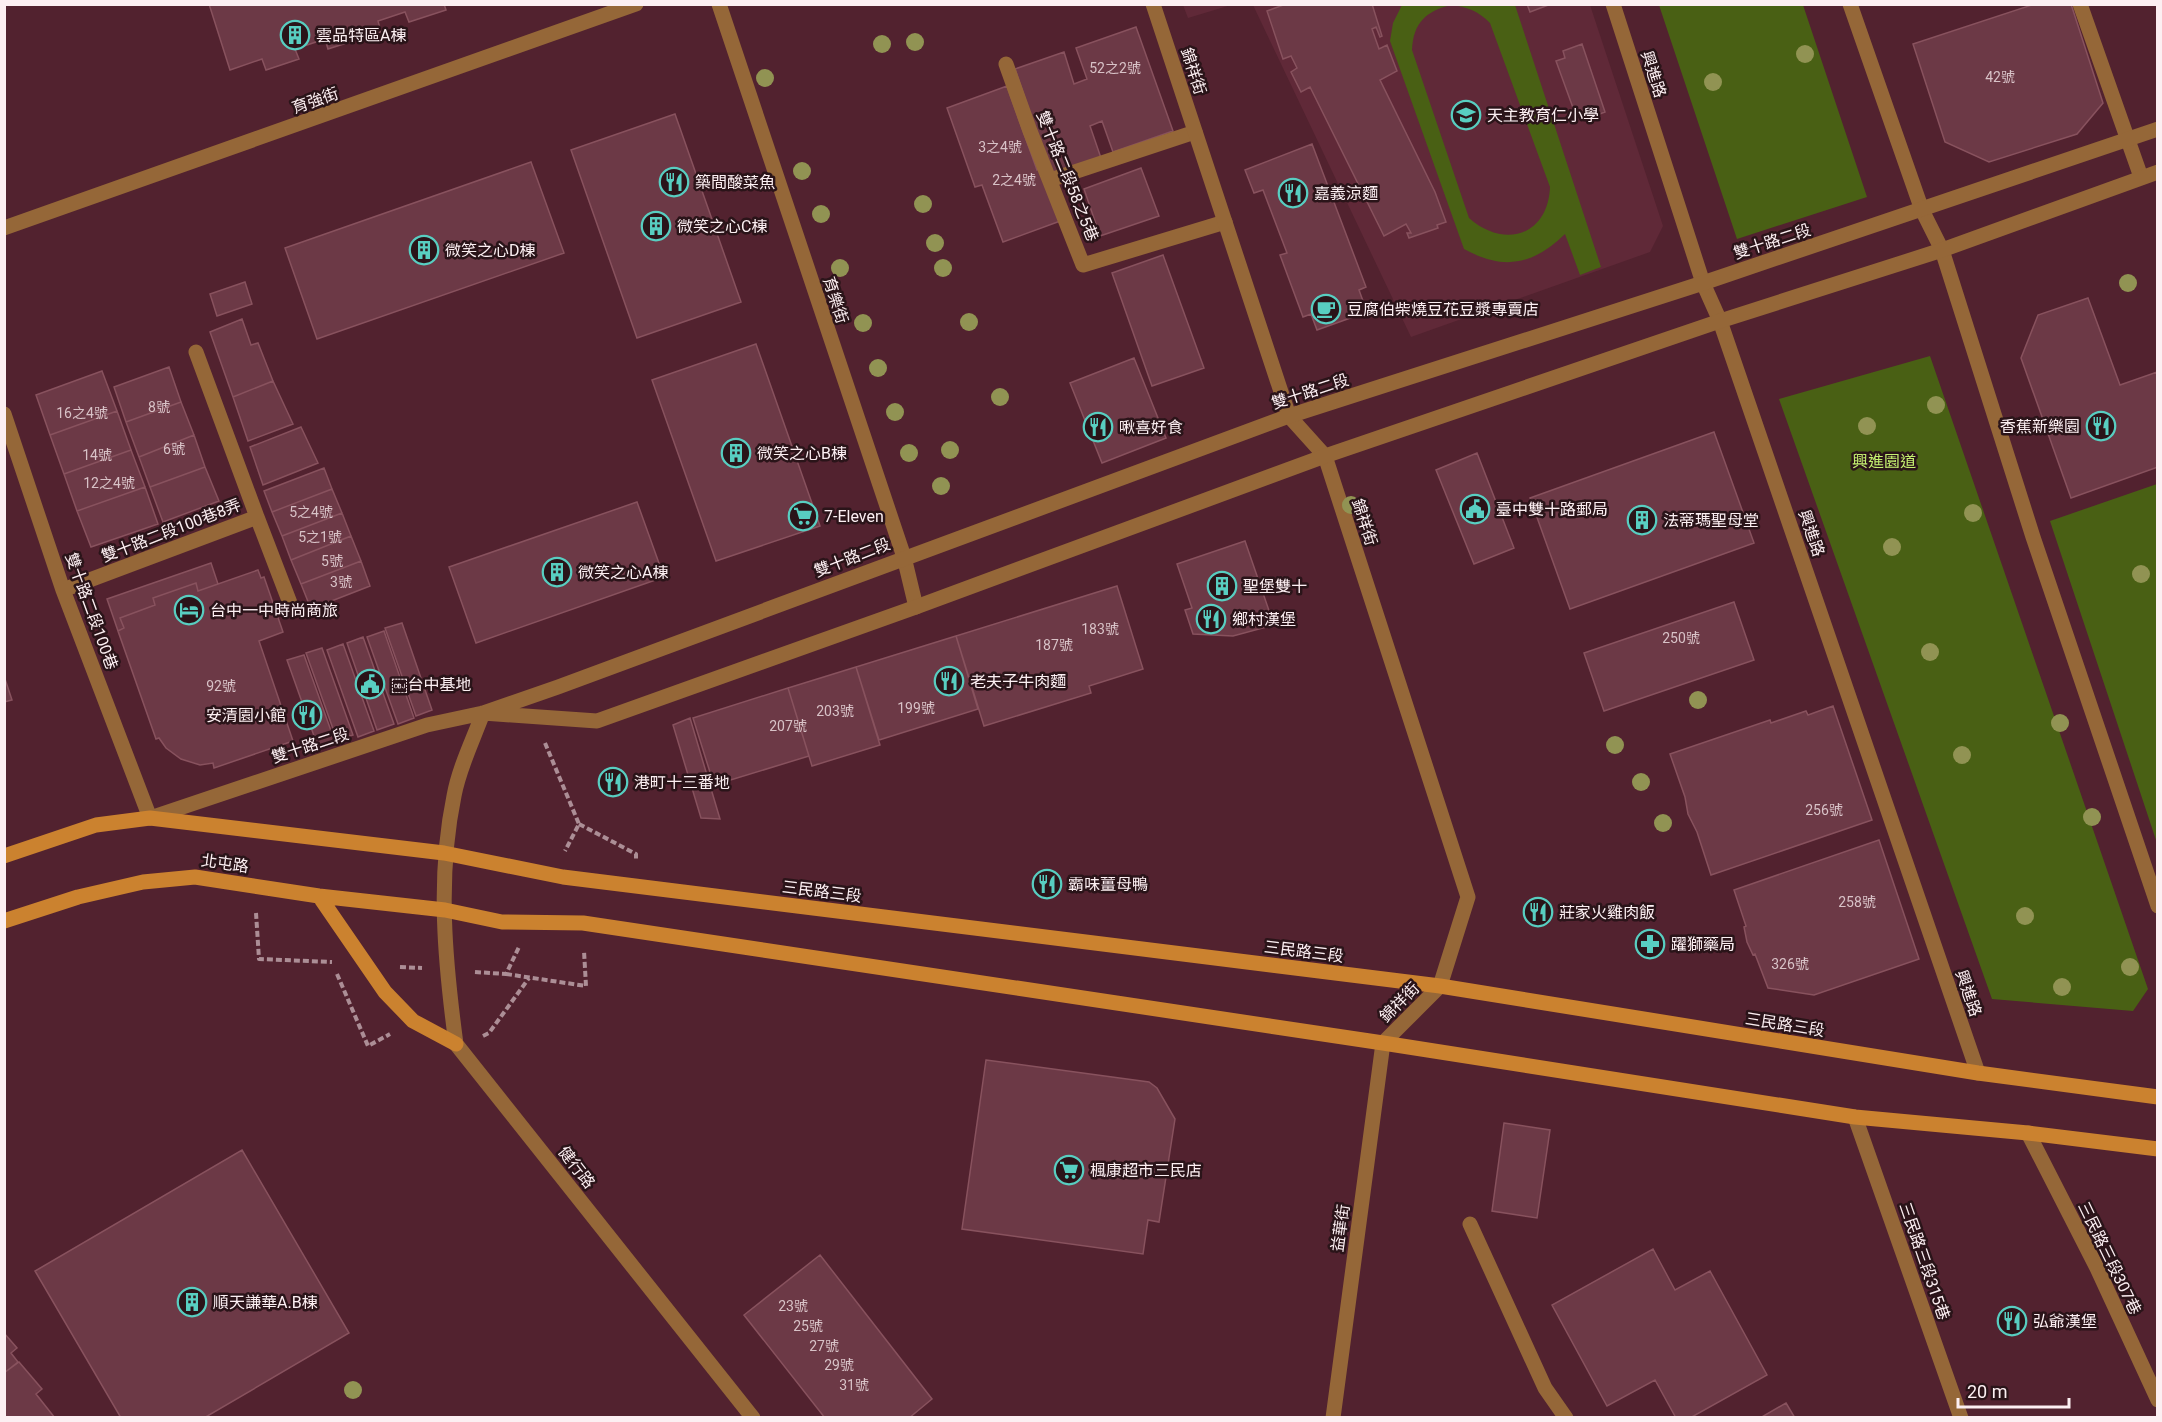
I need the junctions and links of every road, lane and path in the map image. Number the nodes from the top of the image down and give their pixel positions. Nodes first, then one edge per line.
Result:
1 (636, 4) edge
2 (719, 4) edge
3 (1153, 4) edge
4 (1613, 4) edge
5 (1850, 4) edge
6 (2080, 4) edge
7 (1006, 64) dead end
8 (2157, 129) edge
9 (1195, 132) junction
10 (2129, 139) junction
11 (2157, 172) edge
12 (2141, 177) junction
13 (1050, 180) junction
14 (1922, 210) junction
15 (1225, 222) junction
16 (4, 228) edge
17 (1942, 250) junction
18 (1703, 284) junction
19 (1720, 321) junction
20 (196, 352) dead end
21 (4, 414) edge
22 (1289, 416) junction
23 (1325, 456) junction
24 (257, 517) junction
25 (903, 557) junction
26 (63, 590) junction
27 (290, 603) dead end
28 (916, 607) junction
29 (483, 713) junction
30 (150, 818) junction
31 (579, 824) dead end
32 (444, 854) junction
33 (636, 854) dead end
34 (4, 856) edge
35 (253, 886) junction
36 (319, 896) junction
37 (2157, 906) edge
38 (445, 910) junction
39 (4, 921) edge
40 (583, 923) junction
41 (506, 974) dead end
42 (528, 978) junction
43 (1440, 986) junction
44 (489, 1034) dead end
45 (1383, 1043) junction
46 (456, 1044) junction
47 (368, 1046) dead end
48 (1978, 1073) junction
49 (2157, 1097) edge
50 (1855, 1118) junction
51 (2028, 1133) junction
52 (2157, 1149) edge
53 (1470, 1224) dead end
54 (2157, 1400) edge
55 (753, 1418) edge
56 (1333, 1418) edge
57 (1566, 1418) edge
58 (1960, 1418) edge

1 - 16 street, 育強街
2 - 25 street, 育樂街
3 - 9 street, 錦祥街
4 - 18 street, 興進路
5 - 14 street
6 - 10 street
7 - 13 street, 雙十路二段58之5巷
8 - 10 street, 雙十路二段
9 - 13 street
9 - 15 street, 錦祥街
10 - 12 street
10 - 14 street, 雙十路二段
11 - 12 street, 雙十路二段
12 - 17 street, 雙十路二段
13 - 15 street, 雙十路二段58之5巷
14 - 17 street
14 - 18 street, 雙十路二段
15 - 22 street, 錦祥街
17 - 19 street, 雙十路二段
17 - 37 street
18 - 19 street, 興進路
18 - 22 street, 雙十路二段
19 - 23 street, 雙十路二段
19 - 48 street, 興進路
20 - 24 street, 雙十路二段100巷8弄
21 - 26 street, 雙十路二段100巷
22 - 23 street, 錦祥街
22 - 25 street, 雙十路二段
23 - 28 street, 雙十路二段
23 - 43 street, 錦祥街
24 - 26 street, 雙十路二段100巷8弄
24 - 27 street, 雙十路二段100巷8弄
25 - 28 street, 育樂街
25 - 29 street, 雙十路二段
26 - 30 street, 雙十路二段100巷
28 - 29 street, 雙十路二段
29 - 30 street, 雙十路二段
29 - 32 street
30 - 32 main road
30 - 34 main road
31 - 33 path
32 - 38 street
32 - 43 main road, 三民路三段
35 - 36 main road, 北屯路
35 - 39 main road, 北屯路
35 - 47 path
36 - 38 main road, 北屯路
36 - 46 main road
38 - 40 main road
38 - 46 street
40 - 42 path
40 - 45 main road
41 - 42 path
42 - 44 path
43 - 45 street, 錦祥街
43 - 48 main road, 三民路三段
45 - 50 main road
45 - 56 street, 益華街
46 - 55 street, 健行路
48 - 49 main road, 三民路三段
50 - 51 main road
50 - 58 street, 三民路三段315巷
51 - 52 main road
51 - 54 street, 三民路三段307巷
53 - 57 street

